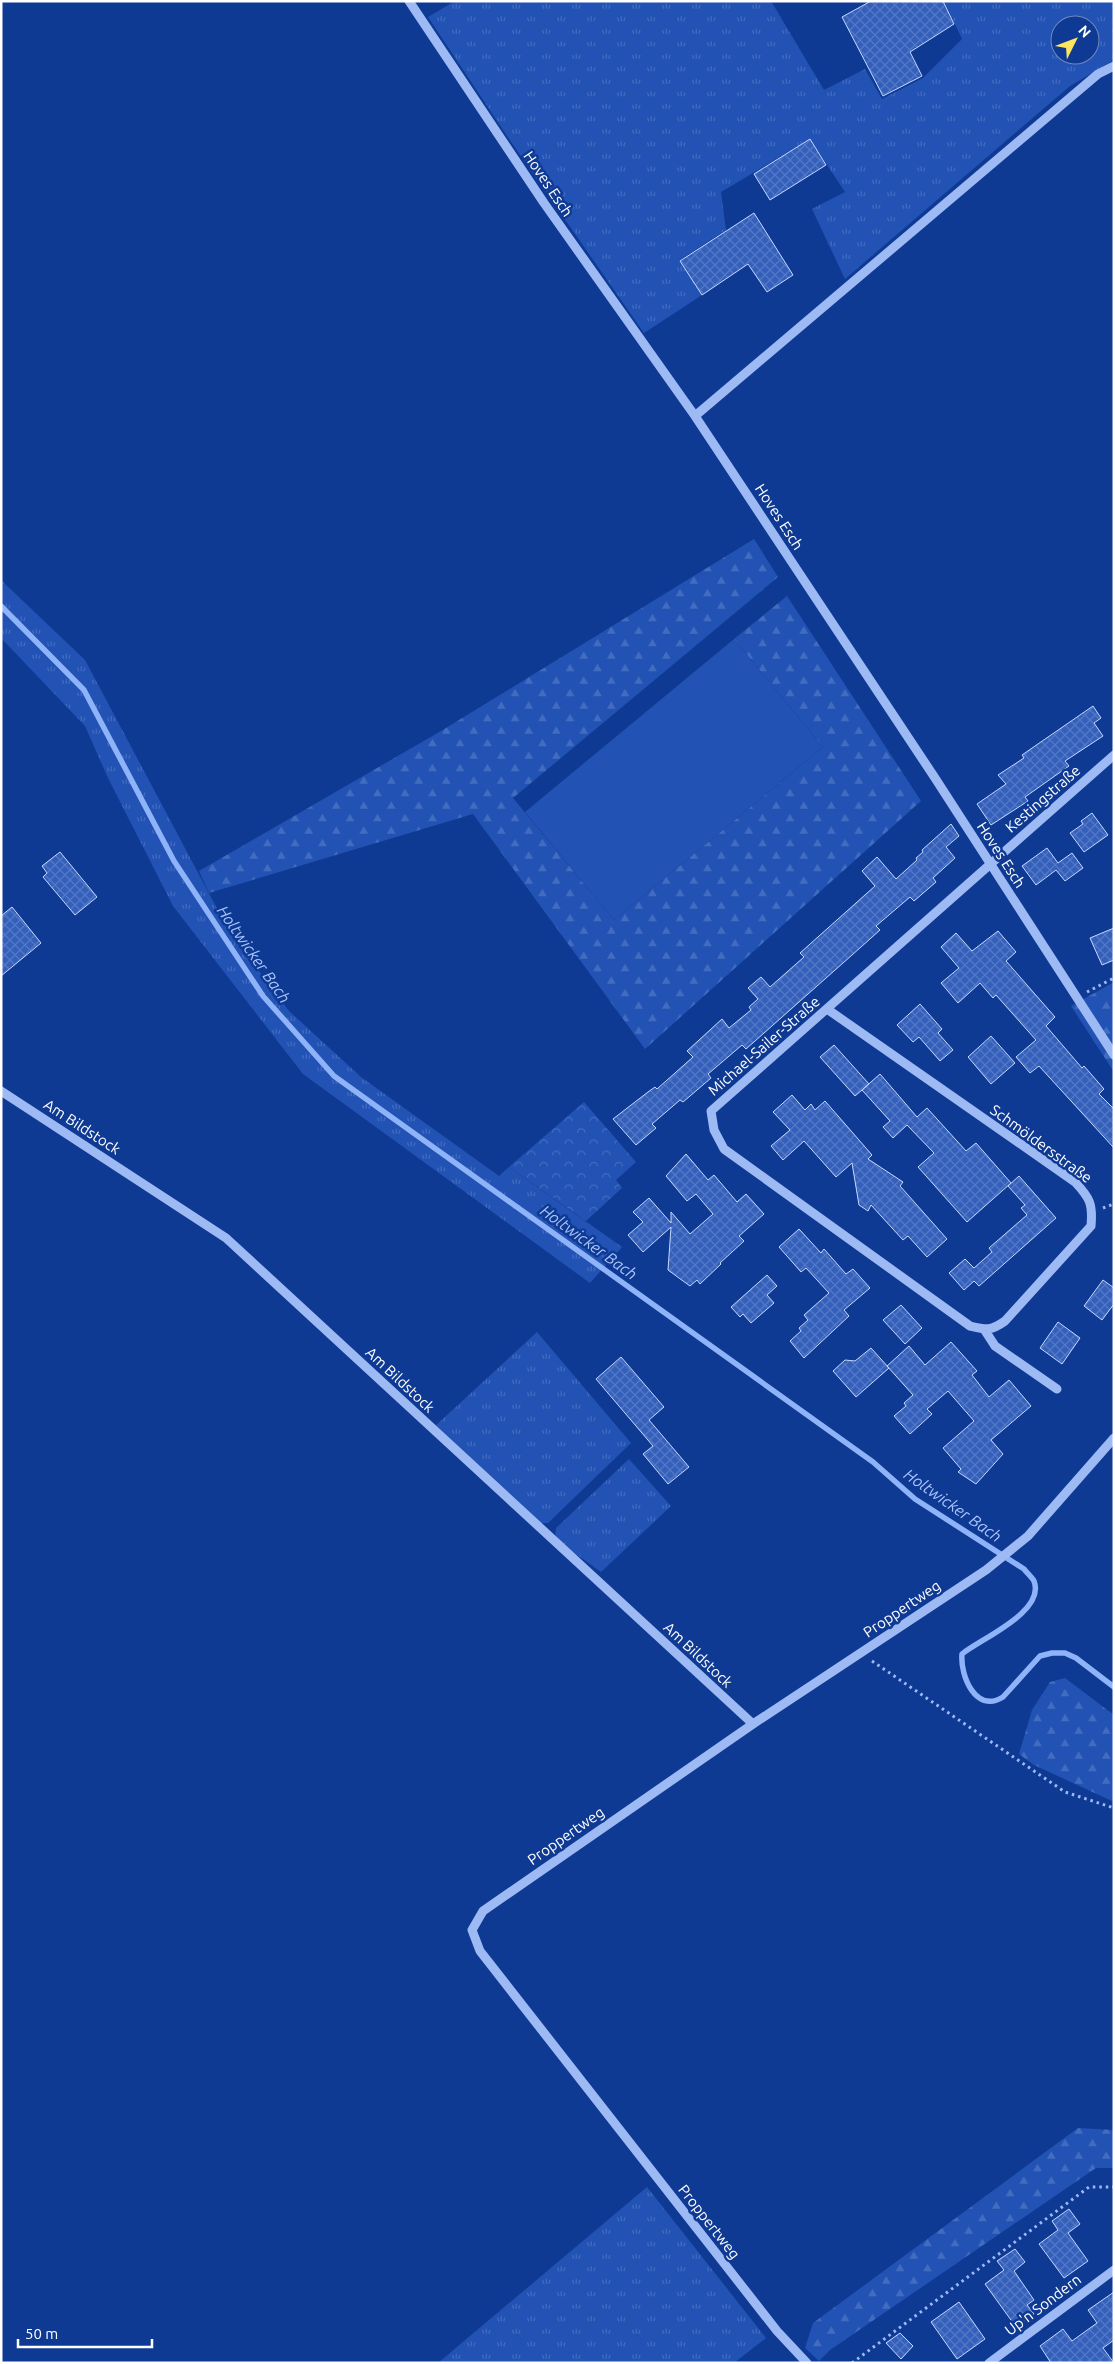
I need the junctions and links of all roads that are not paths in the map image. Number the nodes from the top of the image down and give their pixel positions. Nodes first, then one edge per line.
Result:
1 (409, 1) edge
2 (1114, 66) edge
3 (695, 416) junction
4 (1114, 755) edge
5 (991, 864) junction
6 (827, 1009) junction
7 (1114, 1055) edge
8 (1, 1090) edge
9 (984, 1329) junction
10 (1057, 1389) dead end
11 (1114, 1438) edge
12 (753, 1724) junction
13 (1114, 2270) edge
14 (807, 2363) edge
15 (989, 2363) edge

1 - 3 street, Hoves Esch
2 - 3 street
3 - 5 street, Hoves Esch
4 - 5 street, Kestingstraße
5 - 6 street, Michael-Sailer-Straße
5 - 7 street, Hoves Esch
6 - 9 street, Schmöldersstraße
6 - 9 street, Michael-Sailer-Straße
8 - 12 street, Am Bildstock
9 - 10 street
11 - 12 street, Proppertweg
12 - 14 street, Proppertweg
13 - 15 street, Up'n Sondern

